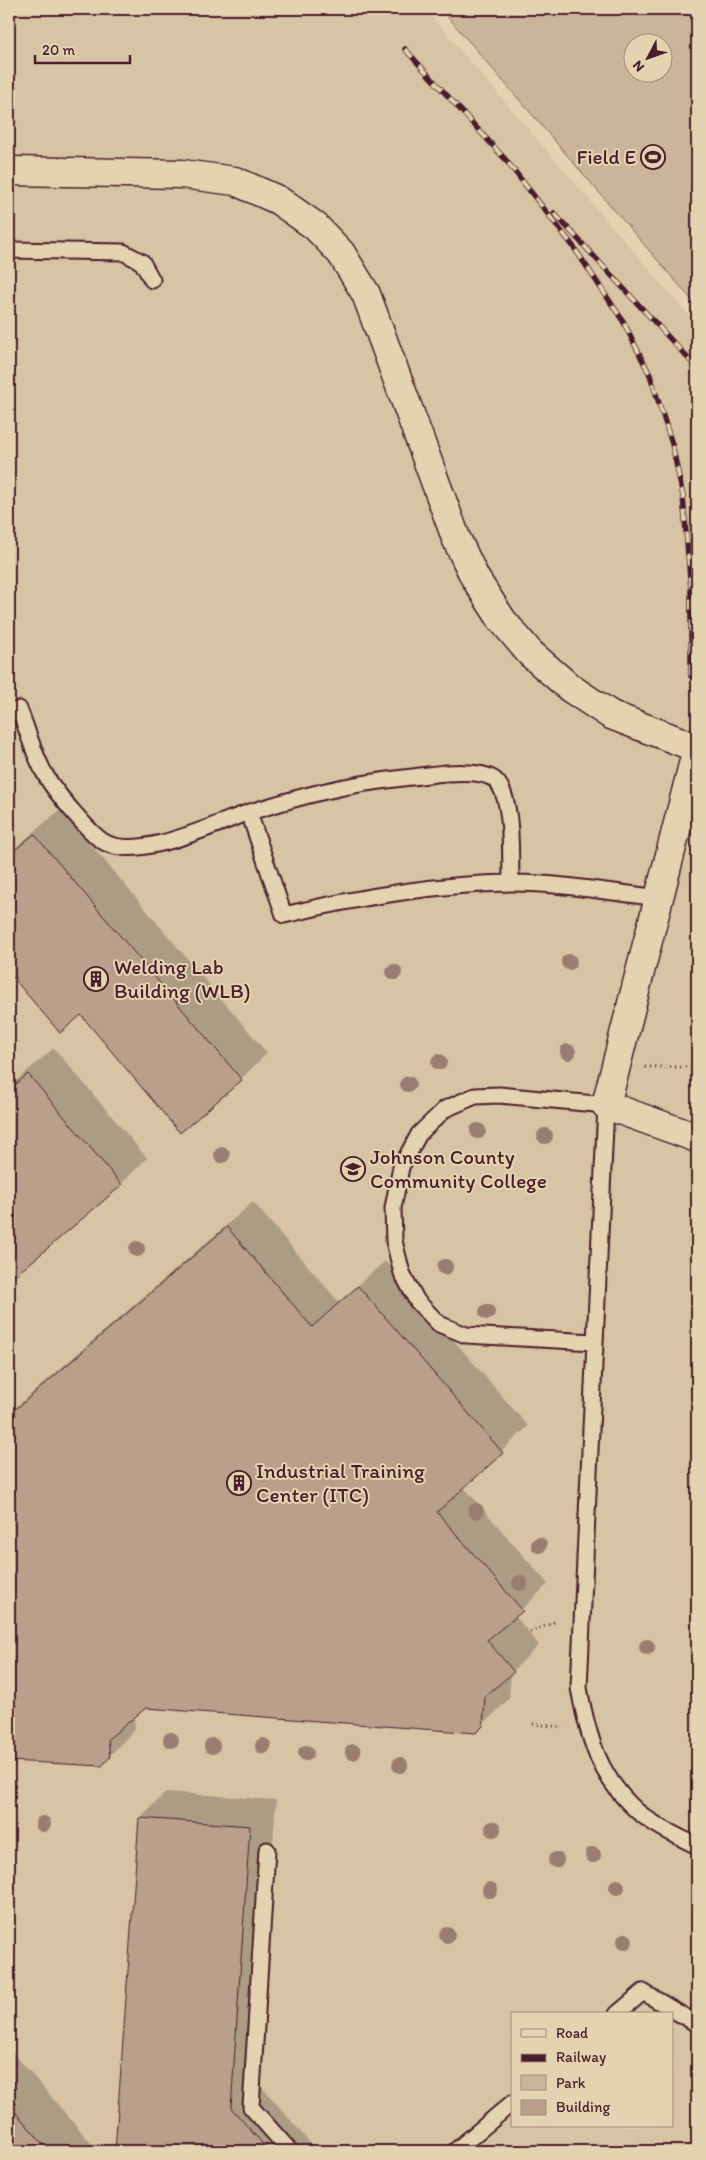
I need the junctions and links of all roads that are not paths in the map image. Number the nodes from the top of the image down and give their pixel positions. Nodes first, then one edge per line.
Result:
1 (9, 172) edge
2 (9, 250) edge
3 (152, 280) dead end
4 (9, 713) edge
5 (697, 748) edge
6 (249, 813) junction
7 (511, 883) junction
8 (659, 898) junction
9 (606, 1105) junction
10 (697, 1138) edge
11 (594, 1342) junction
12 (697, 1846) edge
13 (267, 1850) dead end
14 (619, 2012) edge
15 (697, 2024) edge
16 (511, 2104) edge
17 (290, 2151) edge
18 (455, 2151) edge

1 - 5 street
2 - 3 lane
4 - 6 lane
5 - 8 street
6 - 7 lane
6 - 7 lane
7 - 8 lane
8 - 9 street
9 - 10 street
9 - 11 lane
9 - 11 lane
11 - 12 lane
13 - 17 lane
14 - 15 lane
16 - 18 lane

